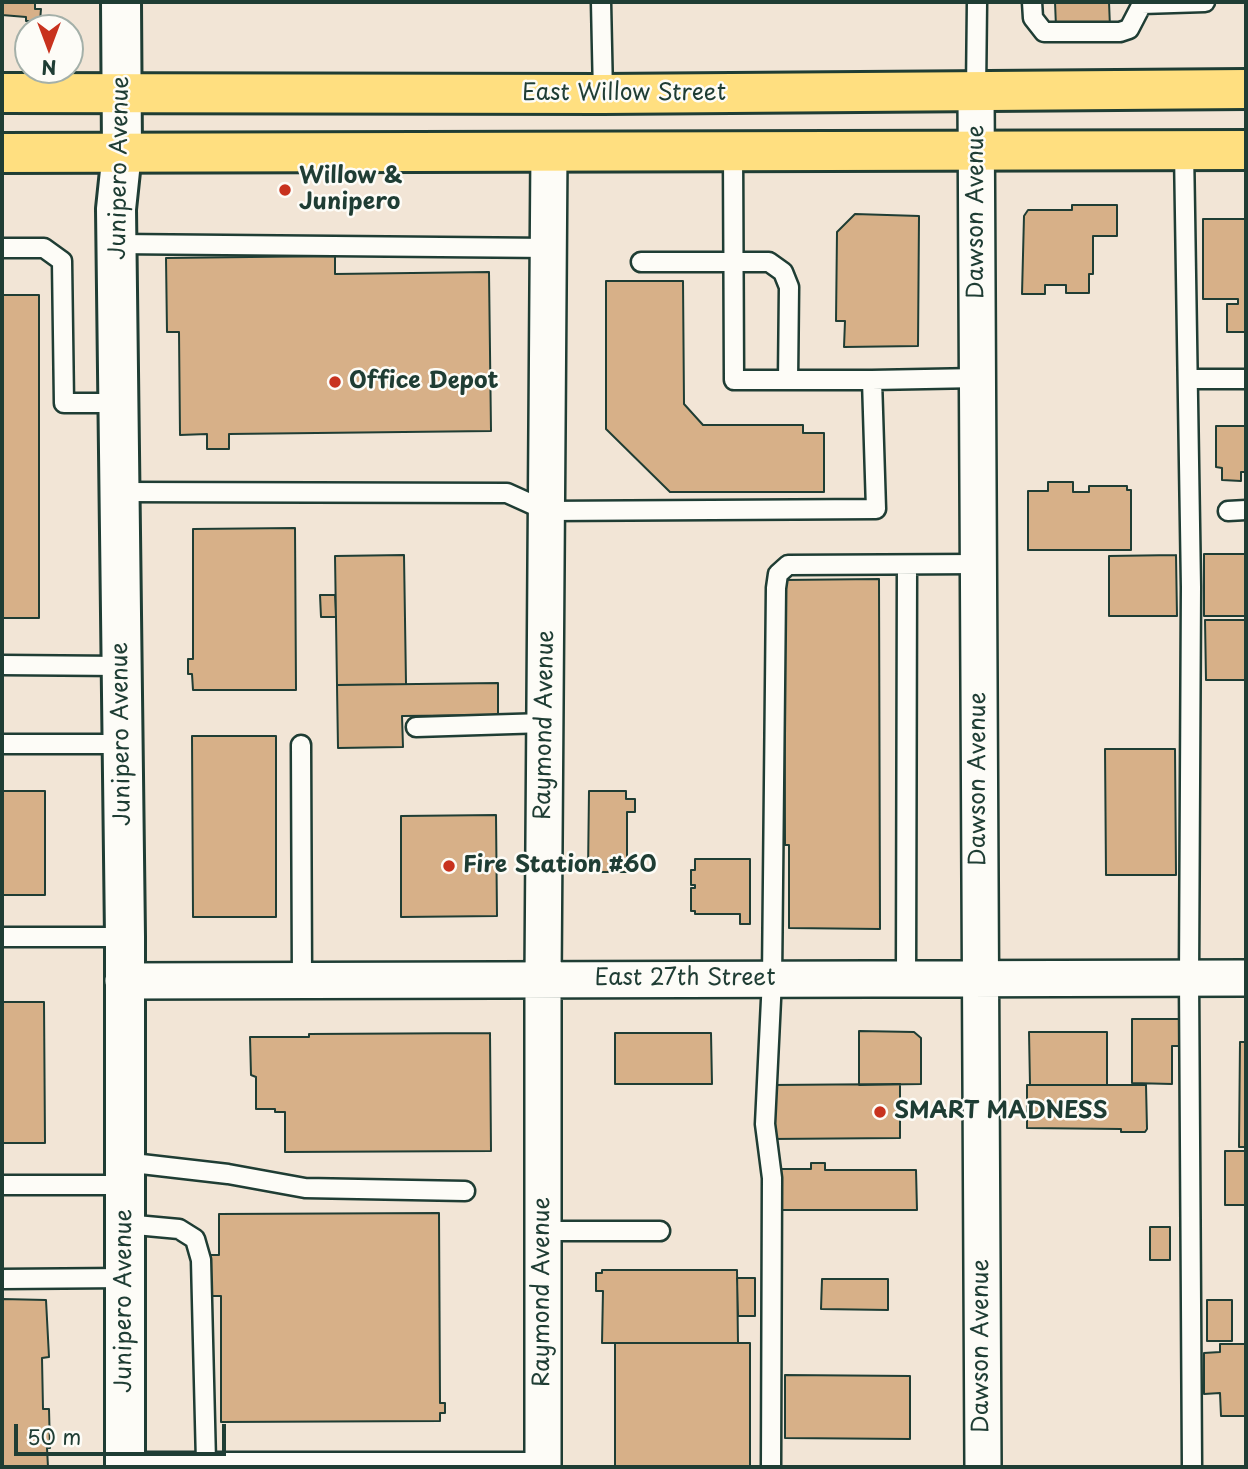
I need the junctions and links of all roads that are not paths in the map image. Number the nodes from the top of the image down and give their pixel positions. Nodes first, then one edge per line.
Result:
1 (121, 2) edge
2 (601, 2) edge
3 (977, 2) edge
4 (1032, 2) edge
5 (1205, 2) edge
6 (1246, 89) edge
7 (122, 91) junction
8 (976, 92) junction
9 (2, 93) edge
10 (603, 94) junction
11 (1184, 150) junction
12 (1246, 150) edge
13 (549, 151) junction
14 (977, 151) junction
15 (122, 152) junction
16 (733, 152) junction
17 (2, 153) edge
18 (117, 244) junction
19 (2, 248) edge
20 (549, 248) junction
21 (640, 262) dead end
22 (733, 262) junction
23 (978, 379) junction
24 (1188, 379) junction
25 (1246, 379) edge
26 (788, 380) junction
27 (872, 380) junction
28 (118, 402) junction
29 (119, 492) junction
30 (1246, 510) edge
31 (547, 511) junction
32 (1228, 511) dead end
33 (978, 564) junction
34 (907, 565) junction
35 (2, 666) edge
36 (121, 666) junction
37 (545, 723) junction
38 (416, 727) dead end
39 (2, 744) edge
40 (121, 744) junction
41 (301, 745) dead end
42 (2, 937) edge
43 (125, 937) junction
44 (1189, 978) junction
45 (1246, 978) edge
46 (543, 979) junction
47 (772, 979) junction
48 (906, 979) junction
49 (980, 979) junction
50 (302, 980) junction
51 (123, 981) junction
52 (124, 1173) junction
53 (2, 1185) edge
54 (465, 1191) dead end
55 (125, 1224) junction
56 (543, 1231) junction
57 (660, 1231) dead end
58 (125, 1278) junction
59 (2, 1279) edge
60 (206, 1462) junction
61 (125, 1465) edge
62 (543, 1465) edge
63 (771, 1467) edge
64 (983, 1467) edge
65 (1192, 1467) edge

1 - 7 street, Junipero Avenue
2 - 10 lane
3 - 8 lane
4 - 5 lane
6 - 8 main road, East Willow Street
7 - 9 main road, East Willow Street
7 - 10 main road, East Willow Street
7 - 15 street, Junipero Avenue
8 - 10 main road, East Willow Street
8 - 14 street, Dawson Avenue
11 - 12 main road
11 - 14 main road
11 - 24 lane
13 - 15 main road
13 - 16 main road
13 - 20 street, Raymond Avenue
14 - 16 main road
14 - 23 street, Dawson Avenue
15 - 17 main road
15 - 18 street, Junipero Avenue
16 - 22 lane
18 - 20 lane
18 - 28 street, Junipero Avenue
19 - 28 lane
20 - 31 street, Raymond Avenue
21 - 22 lane
22 - 26 lane
22 - 26 lane
23 - 27 lane
23 - 33 street, Dawson Avenue
24 - 25 lane
24 - 44 lane
26 - 27 lane
27 - 31 lane
28 - 29 street, Junipero Avenue
29 - 31 lane
29 - 36 street, Junipero Avenue
30 - 32 lane
31 - 37 street, Raymond Avenue
33 - 34 lane
33 - 49 street, Dawson Avenue
34 - 47 lane
34 - 48 lane
35 - 36 lane
36 - 40 street, Junipero Avenue
37 - 38 lane
37 - 46 street, Raymond Avenue
39 - 40 lane
40 - 43 street, Junipero Avenue
41 - 50 lane
42 - 43 lane
43 - 51 street, Junipero Avenue
44 - 45 street, East 27th Street
44 - 49 street, East 27th Street
44 - 65 lane
46 - 47 street, East 27th Street
46 - 50 street, East 27th Street
46 - 56 street, Raymond Avenue
47 - 48 street, East 27th Street
47 - 63 lane
48 - 49 street, East 27th Street
49 - 64 street, Dawson Avenue
50 - 51 street, East 27th Street
51 - 52 street, Junipero Avenue
52 - 53 lane
52 - 54 lane
52 - 55 street, Junipero Avenue
55 - 58 street, Junipero Avenue
55 - 60 lane
56 - 57 lane
56 - 62 street, Raymond Avenue
58 - 59 lane
58 - 61 street, Junipero Avenue
60 - 61 lane
60 - 62 lane

